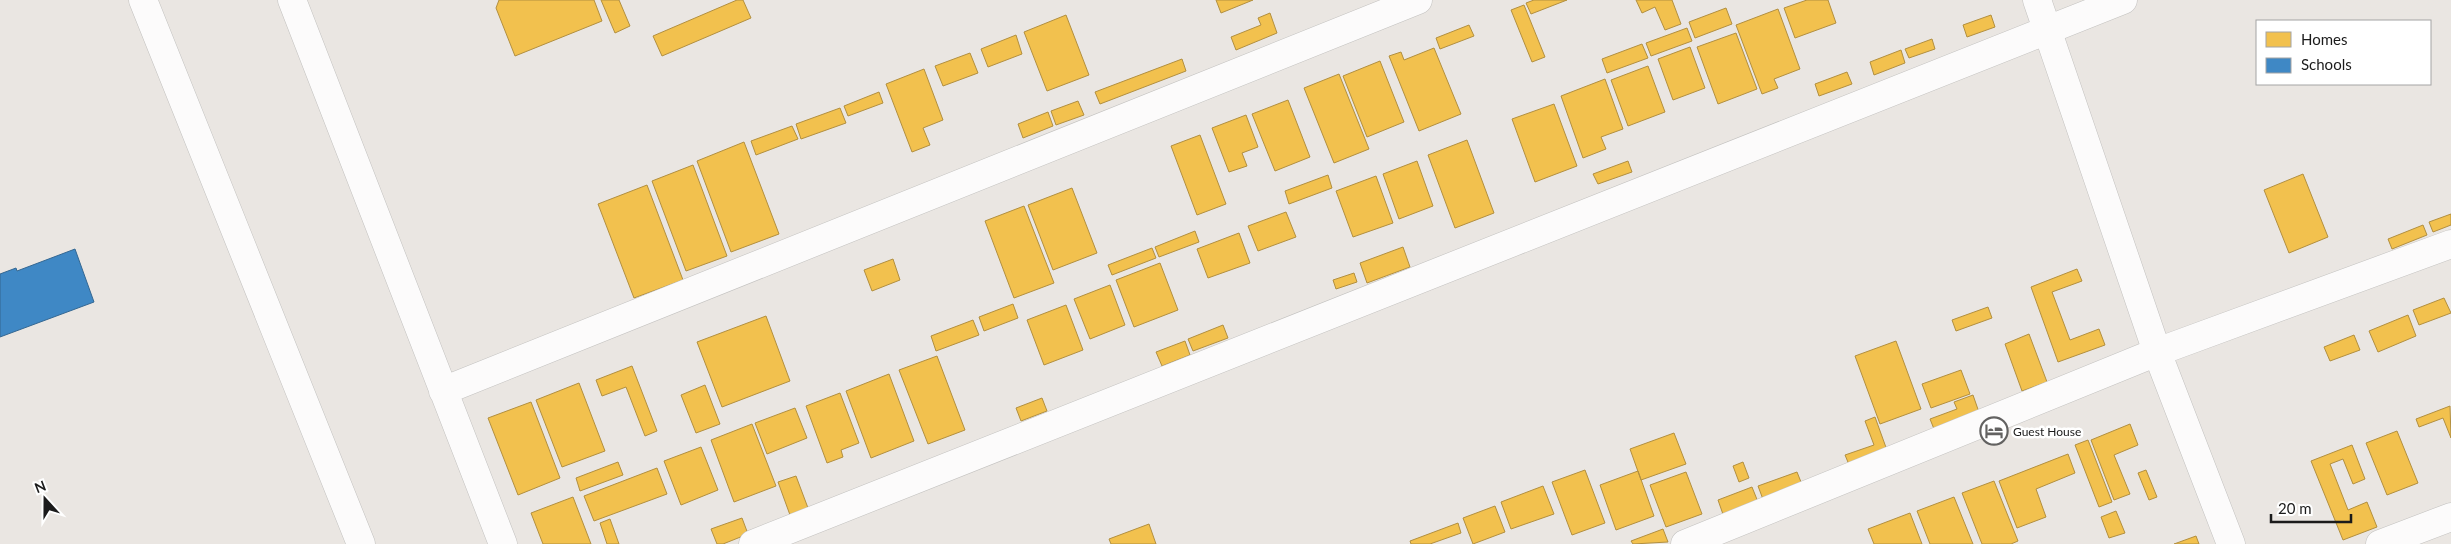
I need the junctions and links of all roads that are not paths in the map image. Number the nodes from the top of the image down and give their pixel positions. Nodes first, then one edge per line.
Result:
1 (143, 0) edge
2 (292, 0) edge
3 (1418, 0) edge
4 (2037, 0) edge
5 (2122, 0) edge
6 (2048, 30) junction
7 (2451, 244) edge
8 (2157, 352) junction
9 (443, 391) junction
10 (2451, 517) edge
11 (361, 544) edge
12 (502, 544) edge
13 (753, 544) edge
14 (1685, 544) edge
15 (2230, 544) edge
16 (2380, 544) edge

1 - 11 street
2 - 9 street
3 - 9 street
4 - 6 street
5 - 6 street
6 - 8 street
6 - 13 street
7 - 8 street
8 - 14 street
8 - 15 street
9 - 12 street
10 - 16 street

